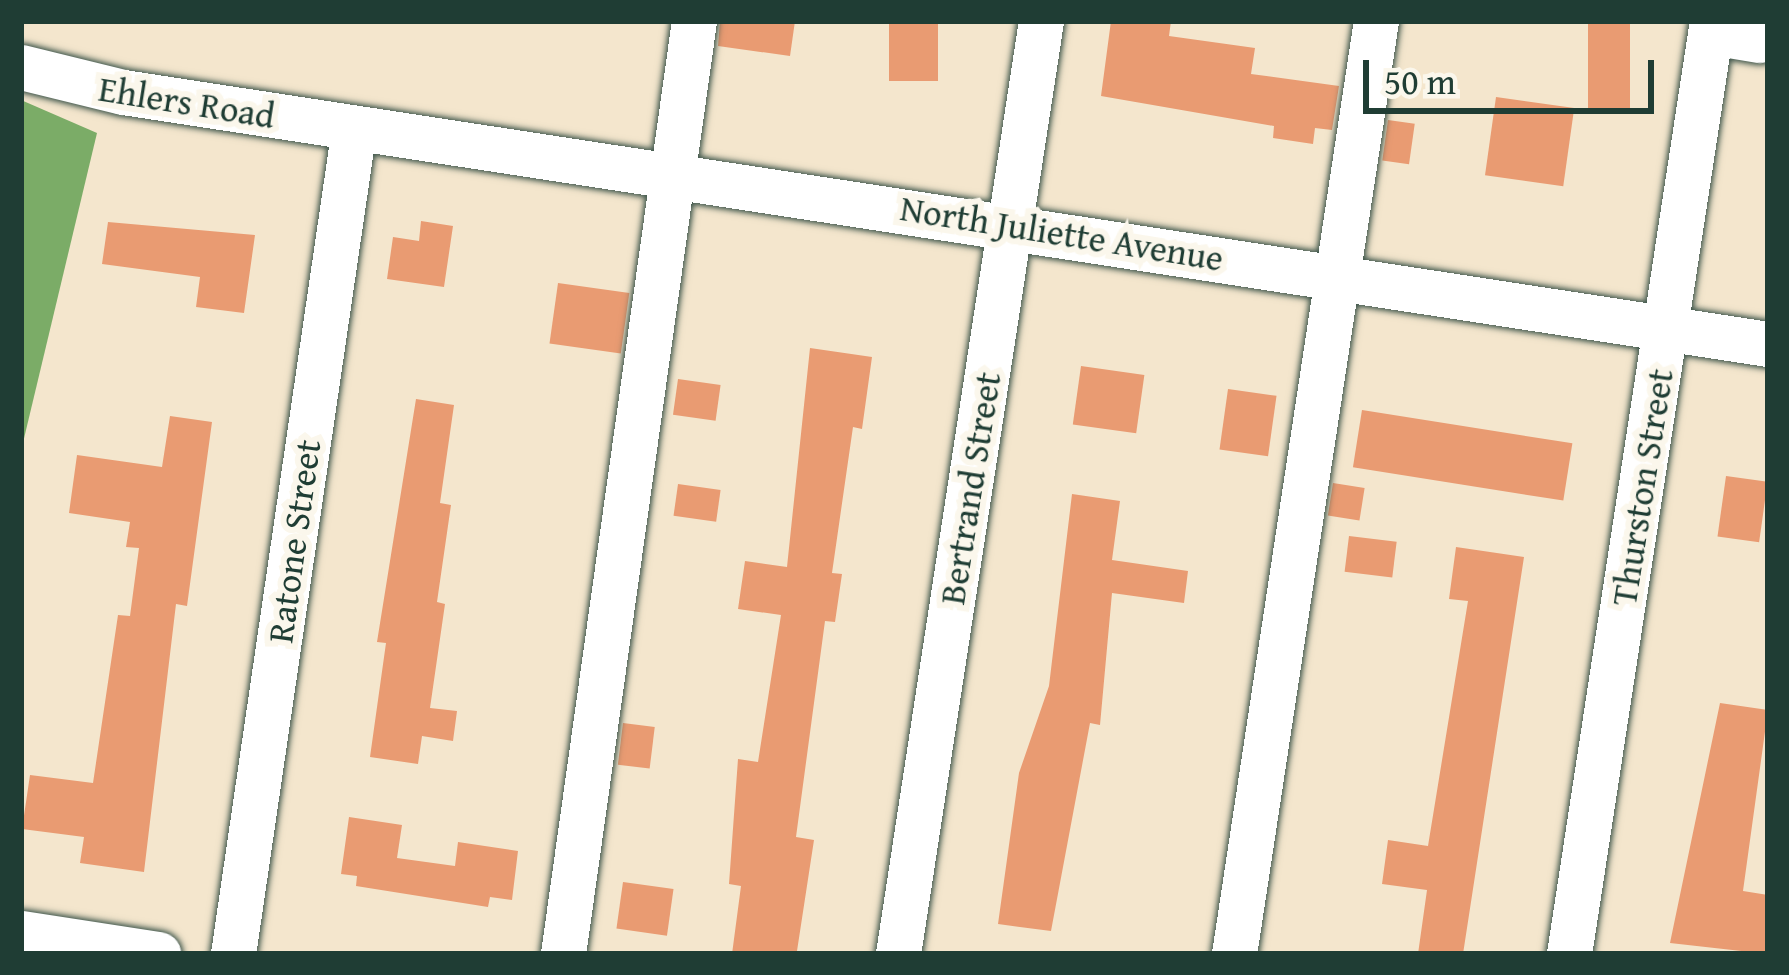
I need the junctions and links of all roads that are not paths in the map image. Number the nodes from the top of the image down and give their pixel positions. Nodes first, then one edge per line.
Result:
1 (694, 21) edge
2 (1040, 21) edge
3 (1376, 21) edge
4 (1712, 26) edge
5 (1759, 40) dead end
6 (21, 67) edge
7 (355, 128) junction
8 (673, 171) junction
9 (1010, 224) junction
10 (1337, 276) junction
11 (1665, 328) junction
12 (1768, 344) edge
13 (21, 933) edge
14 (158, 954) edge
15 (232, 954) edge
16 (563, 954) edge
17 (898, 954) edge
18 (1234, 954) edge
19 (1569, 954) edge

1 - 8 street
2 - 9 street, Bertrand Street
3 - 10 street
4 - 5 street
4 - 11 street, Thurston Street
6 - 7 street, Ehlers Road
7 - 8 street, North Juliette Avenue
7 - 15 street, Ratone Street
8 - 9 street, North Juliette Avenue
8 - 16 street
9 - 10 street, North Juliette Avenue
9 - 17 street, Bertrand Street
10 - 11 street, North Juliette Avenue
10 - 18 street
11 - 12 street, North Juliette Avenue
11 - 19 street, Thurston Street
13 - 14 street

